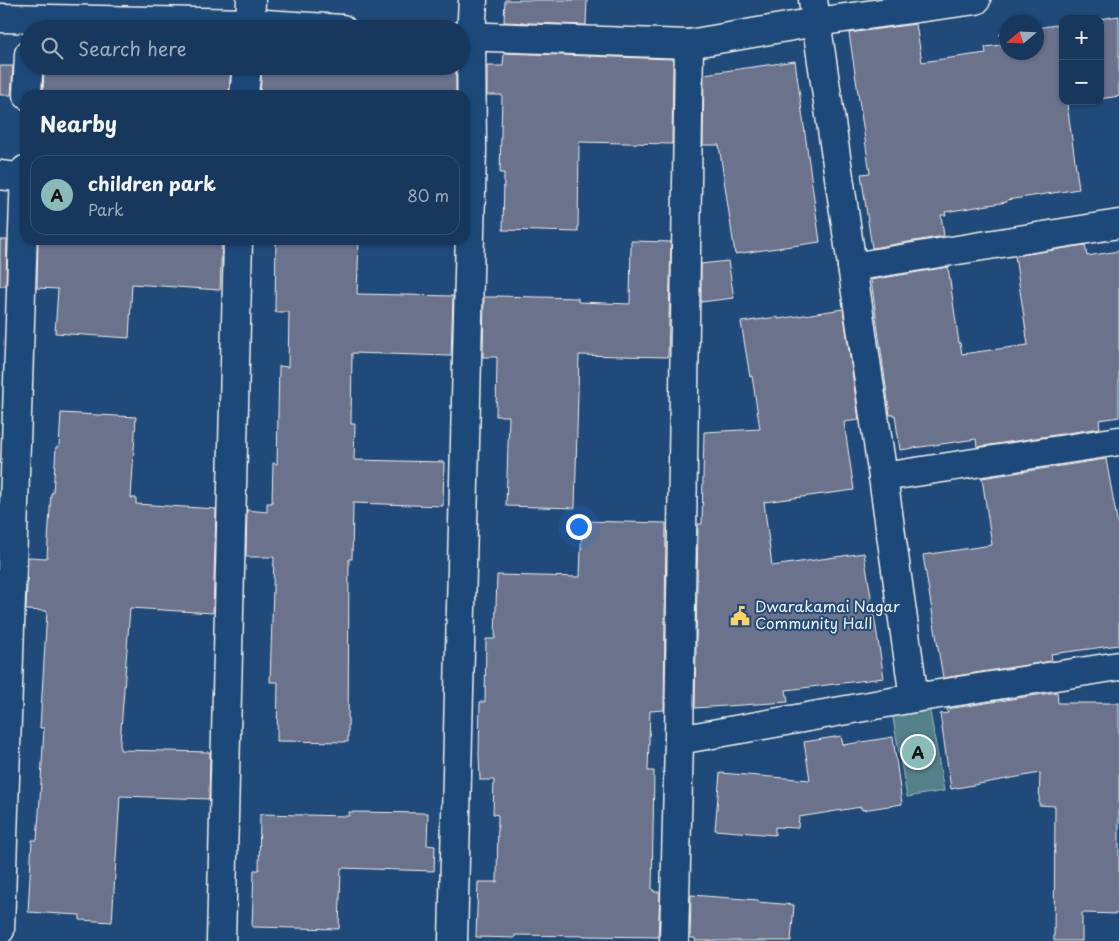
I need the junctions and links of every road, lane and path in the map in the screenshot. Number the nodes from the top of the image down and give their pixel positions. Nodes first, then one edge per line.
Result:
1 (474, 0) edge
2 (976, 0) edge
3 (814, 11) edge
4 (30, 16) edge
5 (250, 17) edge
6 (0, 18) edge
7 (273, 20) edge
8 (470, 20) edge
9 (470, 36) edge
10 (689, 44) junction
11 (28, 75) edge
12 (246, 75) edge
13 (468, 75) edge
14 (27, 90) edge
15 (245, 90) edge
16 (469, 90) edge
17 (470, 112) edge
18 (0, 175) edge
19 (20, 177) edge
20 (1119, 224) edge
21 (470, 233) edge
22 (23, 245) edge
23 (238, 245) edge
24 (470, 245) edge
25 (852, 267) junction
26 (1119, 441) edge
27 (883, 477) junction
28 (1119, 666) edge
29 (914, 698) junction
30 (679, 740) junction
31 (0, 930) edge
32 (221, 941) edge
33 (453, 941) edge
34 (674, 941) edge

1 - 8 street
2 - 3 street
3 - 10 street
3 - 25 street
4 - 5 street
4 - 6 street
5 - 7 street
9 - 10 street
10 - 30 street
11 - 14 street
12 - 15 street
13 - 16 street
17 - 21 street
18 - 19 street
20 - 25 street
22 - 31 street
23 - 32 street
24 - 33 street
25 - 27 street
26 - 27 street
27 - 29 street
28 - 29 street
29 - 30 street
30 - 34 street

